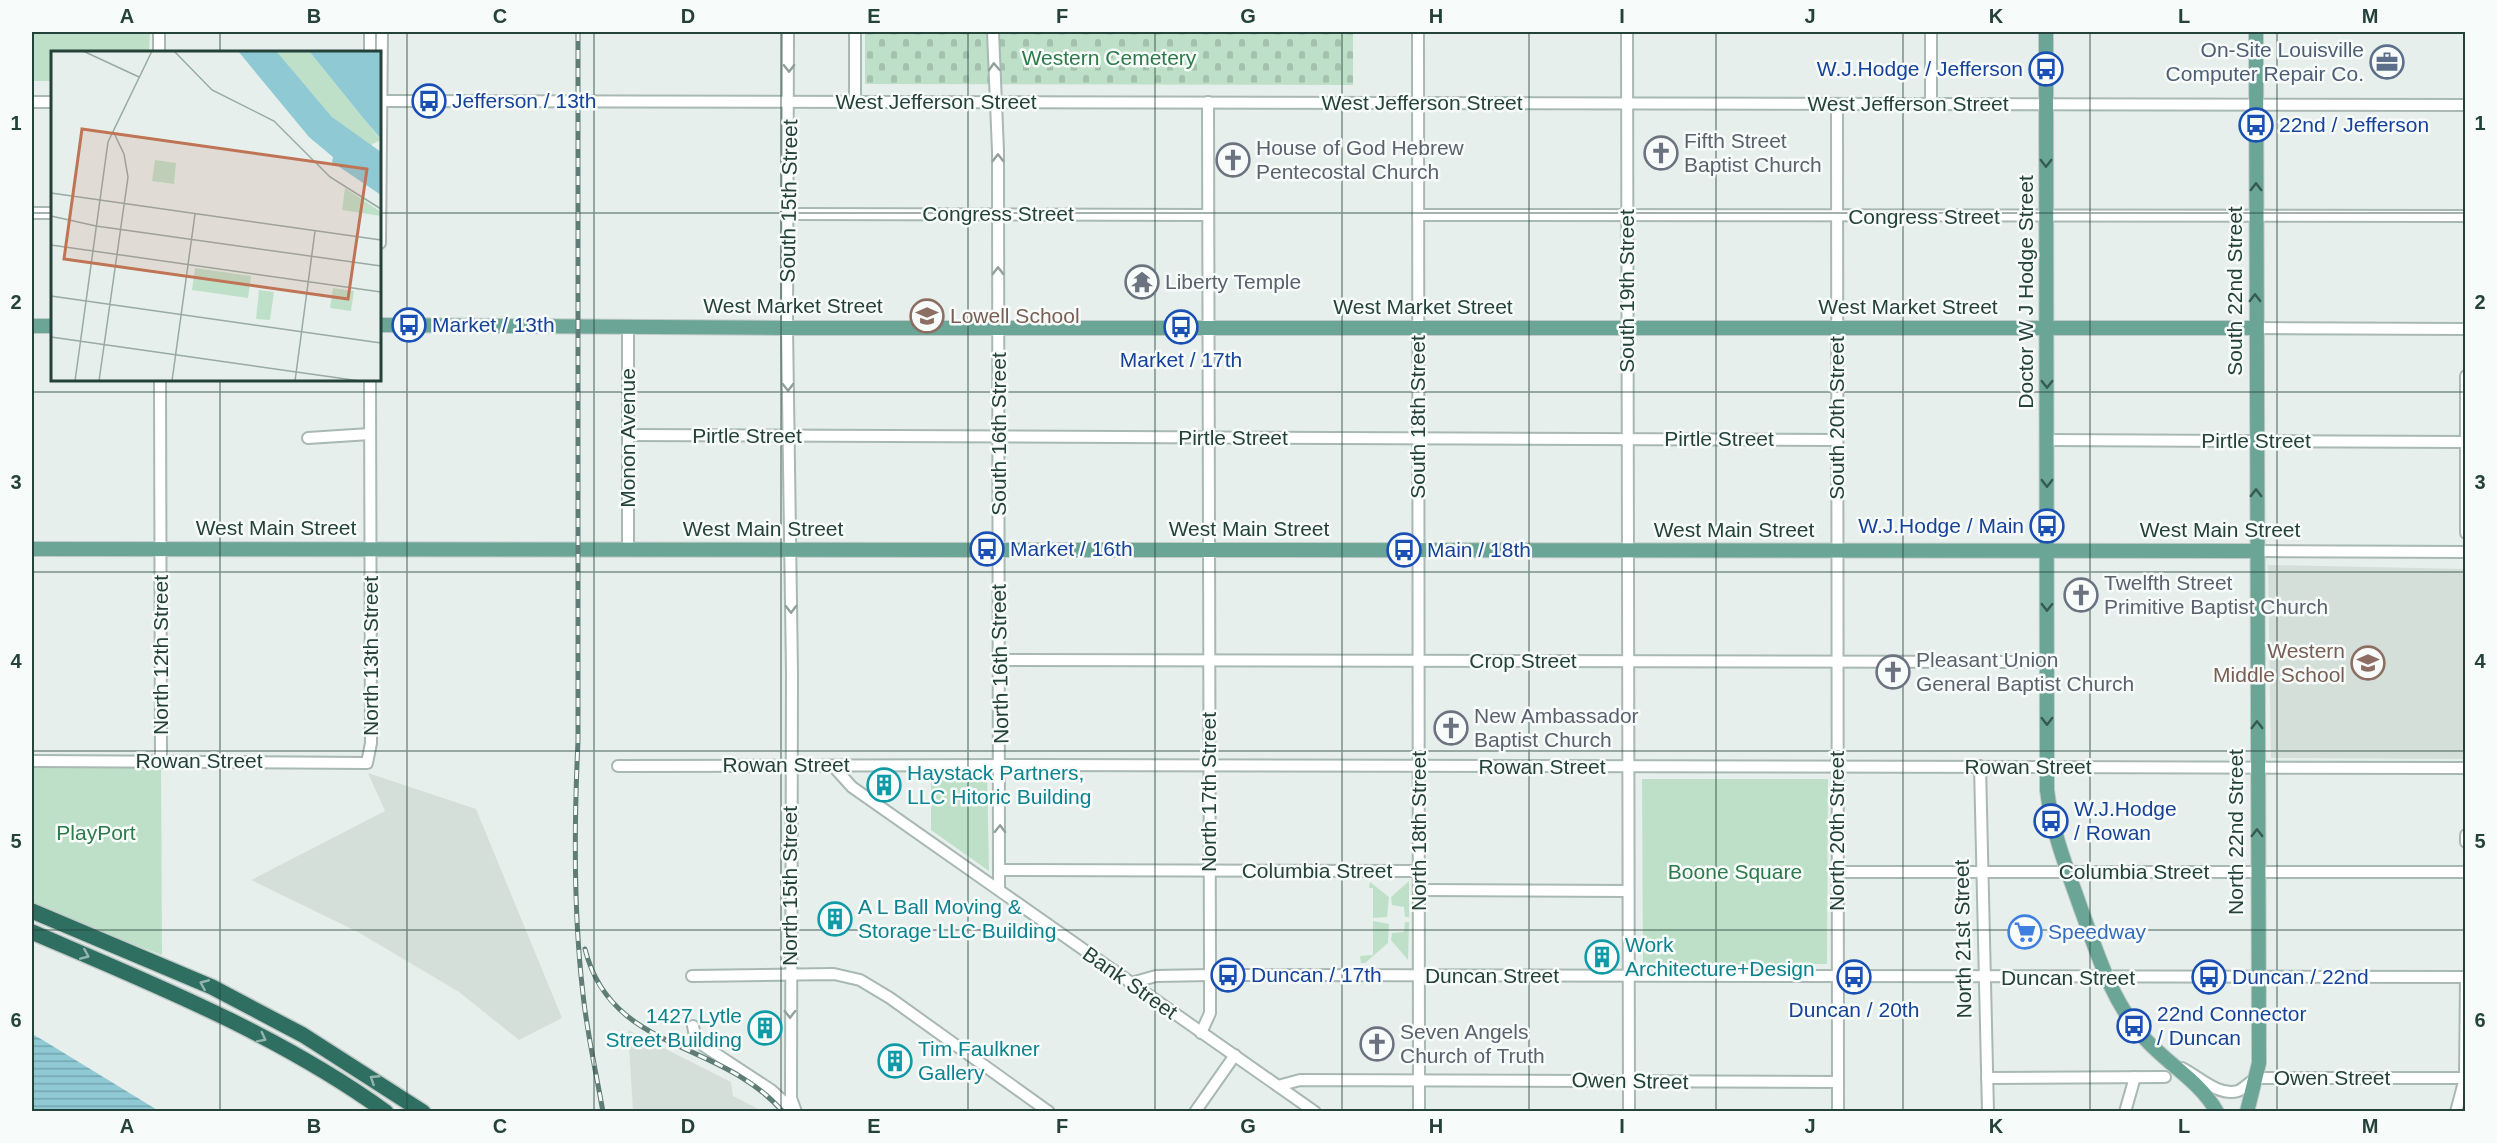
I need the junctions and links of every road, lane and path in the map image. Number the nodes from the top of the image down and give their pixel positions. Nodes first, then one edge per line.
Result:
1 (159, 32) edge
2 (370, 32) edge
3 (382, 32) edge
4 (788, 32) edge
5 (855, 32) edge
6 (993, 32) edge
7 (1419, 32) edge
8 (1627, 32) edge
9 (1931, 32) edge
10 (2046, 32) edge
11 (2256, 32) edge
12 (159, 51) edge
13 (370, 51) edge
14 (381, 101) edge
15 (855, 101) junction
16 (32, 102) edge
17 (51, 102) edge
18 (996, 102) junction
19 (1208, 102) junction
20 (1418, 103) junction
21 (790, 104) junction
22 (1627, 104) junction
23 (1837, 104) junction
24 (1931, 104) junction
25 (2046, 104) junction
26 (2256, 104) junction
27 (2466, 105) edge
28 (32, 213) edge
29 (51, 213) edge
30 (788, 214) junction
31 (998, 214) junction
32 (1208, 215) junction
33 (1418, 215) junction
34 (1627, 216) junction
35 (1838, 216) junction
36 (2256, 216) junction
37 (2466, 216) edge
38 (2046, 217) junction
39 (381, 325) edge
40 (32, 326) edge
41 (51, 326) edge
42 (628, 327) junction
43 (999, 327) junction
44 (1208, 327) junction
45 (1628, 327) junction
46 (787, 328) junction
47 (1418, 328) junction
48 (2047, 328) junction
49 (2255, 328) junction
50 (1837, 329) junction
51 (2466, 329) edge
52 (2466, 376) edge
53 (160, 381) edge
54 (370, 381) edge
55 (370, 434) junction
56 (628, 435) junction
57 (789, 436) junction
58 (999, 437) junction
59 (1209, 437) junction
60 (308, 438) dead end
61 (1418, 438) junction
62 (1627, 439) junction
63 (1837, 440) junction
64 (2047, 440) junction
65 (2256, 441) junction
66 (2465, 442) edge
67 (2466, 533) edge
68 (32, 549) edge
69 (161, 549) junction
70 (370, 549) junction
71 (628, 549) junction
72 (999, 549) junction
73 (1210, 550) junction
74 (1418, 550) junction
75 (789, 551) junction
76 (1627, 551) junction
77 (1837, 551) junction
78 (2257, 551) junction
79 (2047, 552) junction
80 (2466, 552) edge
81 (999, 660) junction
82 (1209, 660) junction
83 (1419, 662) junction
84 (1628, 662) junction
85 (1838, 662) junction
86 (2047, 662) junction
87 (32, 761) edge
88 (161, 761) junction
89 (367, 763) joint
90 (790, 765) junction
91 (1001, 765) junction
92 (618, 766) dead end
93 (833, 766) junction
94 (1209, 766) junction
95 (1419, 766) junction
96 (1980, 766) junction
97 (1628, 767) junction
98 (1837, 767) junction
99 (2047, 767) junction
100 (2258, 768) junction
101 (2465, 768) edge
102 (2466, 774) edge
103 (2466, 835) edge
104 (2466, 842) edge
105 (999, 870) junction
106 (1210, 870) junction
107 (1419, 871) junction
108 (1838, 872) junction
109 (1982, 872) junction
110 (2068, 872) junction
111 (2257, 872) junction
112 (2465, 873) edge
113 (999, 888) junction
114 (1419, 890) junction
115 (1628, 891) junction
116 (32, 911) edge
117 (32, 932) edge
118 (790, 975) junction
119 (1210, 975) junction
120 (692, 976) dead end
121 (1420, 976) junction
122 (1628, 976) junction
123 (1838, 977) junction
124 (2106, 977) junction
125 (2258, 977) junction
126 (2466, 977) edge
127 (1985, 978) junction
128 (1131, 983) junction
129 (693, 1026) dead end
130 (1201, 1033) junction
131 (1234, 1055) junction
132 (2174, 1064) junction
133 (2135, 1077) junction
134 (2165, 1077) dead end
135 (1987, 1078) junction
136 (2257, 1078) junction
137 (2465, 1078) edge
138 (1419, 1080) junction
139 (1629, 1081) junction
140 (1838, 1082) junction
141 (1278, 1086) junction
142 (386, 1112) edge
143 (423, 1112) edge
144 (796, 1112) edge
145 (1049, 1112) edge
146 (1195, 1112) edge
147 (1315, 1112) edge
148 (1419, 1112) edge
149 (1629, 1112) edge
150 (1838, 1112) edge
151 (1988, 1112) edge
152 (2125, 1112) edge
153 (2217, 1112) edge
154 (2247, 1112) edge
155 (2456, 1112) edge

1 - 12 street
2 - 13 street
3 - 14 street
4 -> 21 street, South 15th Street
5 - 15 street
18 -> 6 street, South 16th Street
7 - 20 street, South 18th Street
8 - 22 street, South 19th Street
9 - 24 street
10 - 25 main road, Doctor W J Hodge Street
11 - 26 main road, South 22nd Street
14 - 21 street, West Jefferson Street
15 - 18 street, West Jefferson Street
15 - 21 street, West Jefferson Street
16 - 17 street
18 - 19 street, West Jefferson Street
31 -> 18 street, South 16th Street
19 - 20 street, West Jefferson Street
19 - 32 street, North 17th Street
20 - 22 street, West Jefferson Street
20 - 33 street, South 18th Street
21 - 30 street, South 15th Street
22 - 23 street, West Jefferson Street
22 - 34 street, South 19th Street
23 - 24 street, West Jefferson Street
23 - 35 street, South 20th Street
24 - 25 street, West Jefferson Street
25 - 26 street, West Jefferson Street
25 -> 38 main road, Doctor W J Hodge Street
26 - 27 street, West Jefferson Street
36 -> 26 main road, South 22nd Street
28 - 29 street
30 - 31 street, Congress Street
30 - 46 street, South 15th Street
31 - 32 street, Congress Street
43 -> 31 street, South 16th Street
32 - 44 street, North 17th Street
33 - 34 street, Congress Street
33 - 47 street, South 18th Street
34 - 35 street, Congress Street
34 - 45 street, South 19th Street
35 - 38 street, Congress Street
35 - 50 street, South 20th Street
36 - 37 street, Congress Street
36 - 38 street, Congress Street
49 -> 36 main road, South 22nd Street
38 - 48 main road, Doctor W J Hodge Street
39 - 42 main road, West Market Street
40 - 41 main road
42 - 46 main road, West Market Street
42 - 56 street, Monon Avenue
43 - 44 main road, West Market Street
43 - 46 main road, West Market Street
43 - 58 street, South 16th Street
44 - 47 main road, West Market Street
44 - 59 street, North 17th Street
45 - 47 main road, West Market Street
45 - 50 main road, West Market Street
45 - 62 street, South 19th Street
46 -> 57 street, South 15th Street
47 - 61 street, South 18th Street
48 - 49 main road, West Market Street
48 - 50 main road, West Market Street
48 -> 64 main road, Doctor W J Hodge Street
49 - 51 street, West Market Street
49 - 65 main road, South 22nd Street
50 - 63 street, South 20th Street
52 - 66 street
53 - 69 street, North 12th Street
54 - 55 street, North 13th Street
55 - 60 street
55 - 70 street, North 13th Street
56 - 57 street, Pirtle Street
56 - 71 street, Monon Avenue
57 - 58 street, Pirtle Street
57 - 75 street, South 15th Street
58 - 59 street, Pirtle Street
58 - 72 street, South 16th Street
59 - 61 street, Pirtle Street
59 - 73 street, North 17th Street
61 - 62 street, Pirtle Street
61 - 74 street, South 18th Street
62 - 63 street, Pirtle Street
62 - 76 street, South 19th Street
63 - 77 street, South 20th Street
64 - 65 street, Pirtle Street
64 -> 79 main road, Doctor W J Hodge Street
65 - 66 street, Pirtle Street
78 -> 65 main road, South 22nd Street
66 - 67 street
68 - 69 main road, West Main Street
69 - 70 main road, West Main Street
69 - 88 street, North 12th Street
70 - 71 main road, West Main Street
70 - 89 street, North 13th Street
71 - 75 main road, West Main Street
72 - 73 main road, West Main Street
72 - 75 main road, West Main Street
72 - 81 street, North 16th Street
73 - 74 main road, West Main Street
73 - 82 street, North 17th Street
74 - 76 main road, West Main Street
74 - 83 street, North 18th Street
75 -> 90 street, North 15th Street
76 - 77 main road, West Main Street
76 - 84 street, South 19th Street
77 - 79 main road, West Main Street
77 - 85 street, North 20th Street
78 - 79 main road, West Main Street
78 - 80 street, West Main Street
100 -> 78 main road, North 22nd Street
79 -> 86 main road
81 - 82 street, Crop Street
81 - 91 street, North 16th Street
82 - 83 street, Crop Street
82 - 94 street, North 17th Street
83 - 84 street, Crop Street
83 - 95 street, North 18th Street
84 - 85 street, Crop Street
84 - 97 street, South 19th Street
85 - 86 street, Crop Street
85 - 98 street, North 20th Street
86 -> 99 main road
87 - 88 street, Rowan Street
88 - 89 street, Rowan Street
90 - 92 street, Rowan Street
90 - 93 street, Rowan Street
90 - 118 street, North 15th Street
91 - 93 street, Rowan Street
91 - 94 street, Rowan Street
105 -> 91 street, North 16th Street
93 - 113 street, Bank Street
94 - 95 street, Rowan Street
94 - 106 street, North 17th Street
95 - 97 street, Rowan Street
95 - 107 street, North 18th Street
96 - 98 street, Rowan Street
96 - 99 street, Rowan Street
96 - 109 street, North 21st Street
97 - 98 street, Rowan Street
97 - 115 street, South 19th Street
98 - 108 street, North 20th Street
99 - 100 street, Rowan Street
99 - 110 main road
100 - 101 street, Rowan Street
111 -> 100 main road, North 22nd Street
101 - 102 street
103 - 104 street
105 - 106 street, Columbia Street
105 - 113 street, North 16th Street
106 - 107 street, Columbia Street
106 - 119 street, North 17th Street
107 - 114 street, North 18th Street
108 - 109 street, Columbia Street
108 - 123 street, North 20th Street
109 - 110 street, Columbia Street
109 - 127 street, North 21st Street
110 - 111 street, Columbia Street
110 - 124 main road
111 - 112 street, Columbia Street
111 - 125 main road, North 22nd Street
113 - 128 street, Bank Street
114 - 115 street, Columbia Street
114 - 121 street, North 18th Street
115 - 122 street, South 19th Street
143 -> 116 highway
117 -> 142 highway
118 - 120 street
118 -> 144 street, North 15th Street
118 - 145 street
119 - 121 street, Duncan Street
119 - 128 street, Duncan Street
119 - 130 street, North 17th Street
121 - 122 street, Duncan Street
121 - 138 street, North 18th Street
122 - 123 street, Duncan Street
122 - 139 street, South 19th Street
123 - 127 street, Duncan Street
123 - 140 street, North 20th Street
124 - 125 street, Duncan Street
124 - 127 street, Duncan Street
124 - 132 main road
125 - 126 street, Duncan Street
125 - 136 main road, North 22nd Street
126 - 137 street
127 - 135 street, North 21st Street
128 - 130 street, Bank Street
129 - 144 street
130 - 131 street, Bank Street
131 - 141 street, Bank Street
131 - 146 street
132 - 136 street, Owen Street
132 - 153 main road
133 - 134 street
133 - 135 street
133 - 152 street
135 - 151 street, North 21st Street
136 - 137 street, Owen Street
136 - 154 main road, North 22nd Street
137 - 155 street
138 - 139 street, Owen Street
138 - 141 street, Owen Street
138 - 148 street, North 18th Street
139 - 140 street, Owen Street
139 - 149 street, South 19th Street
140 - 150 street, North 20th Street
141 - 147 street, Bank Street

